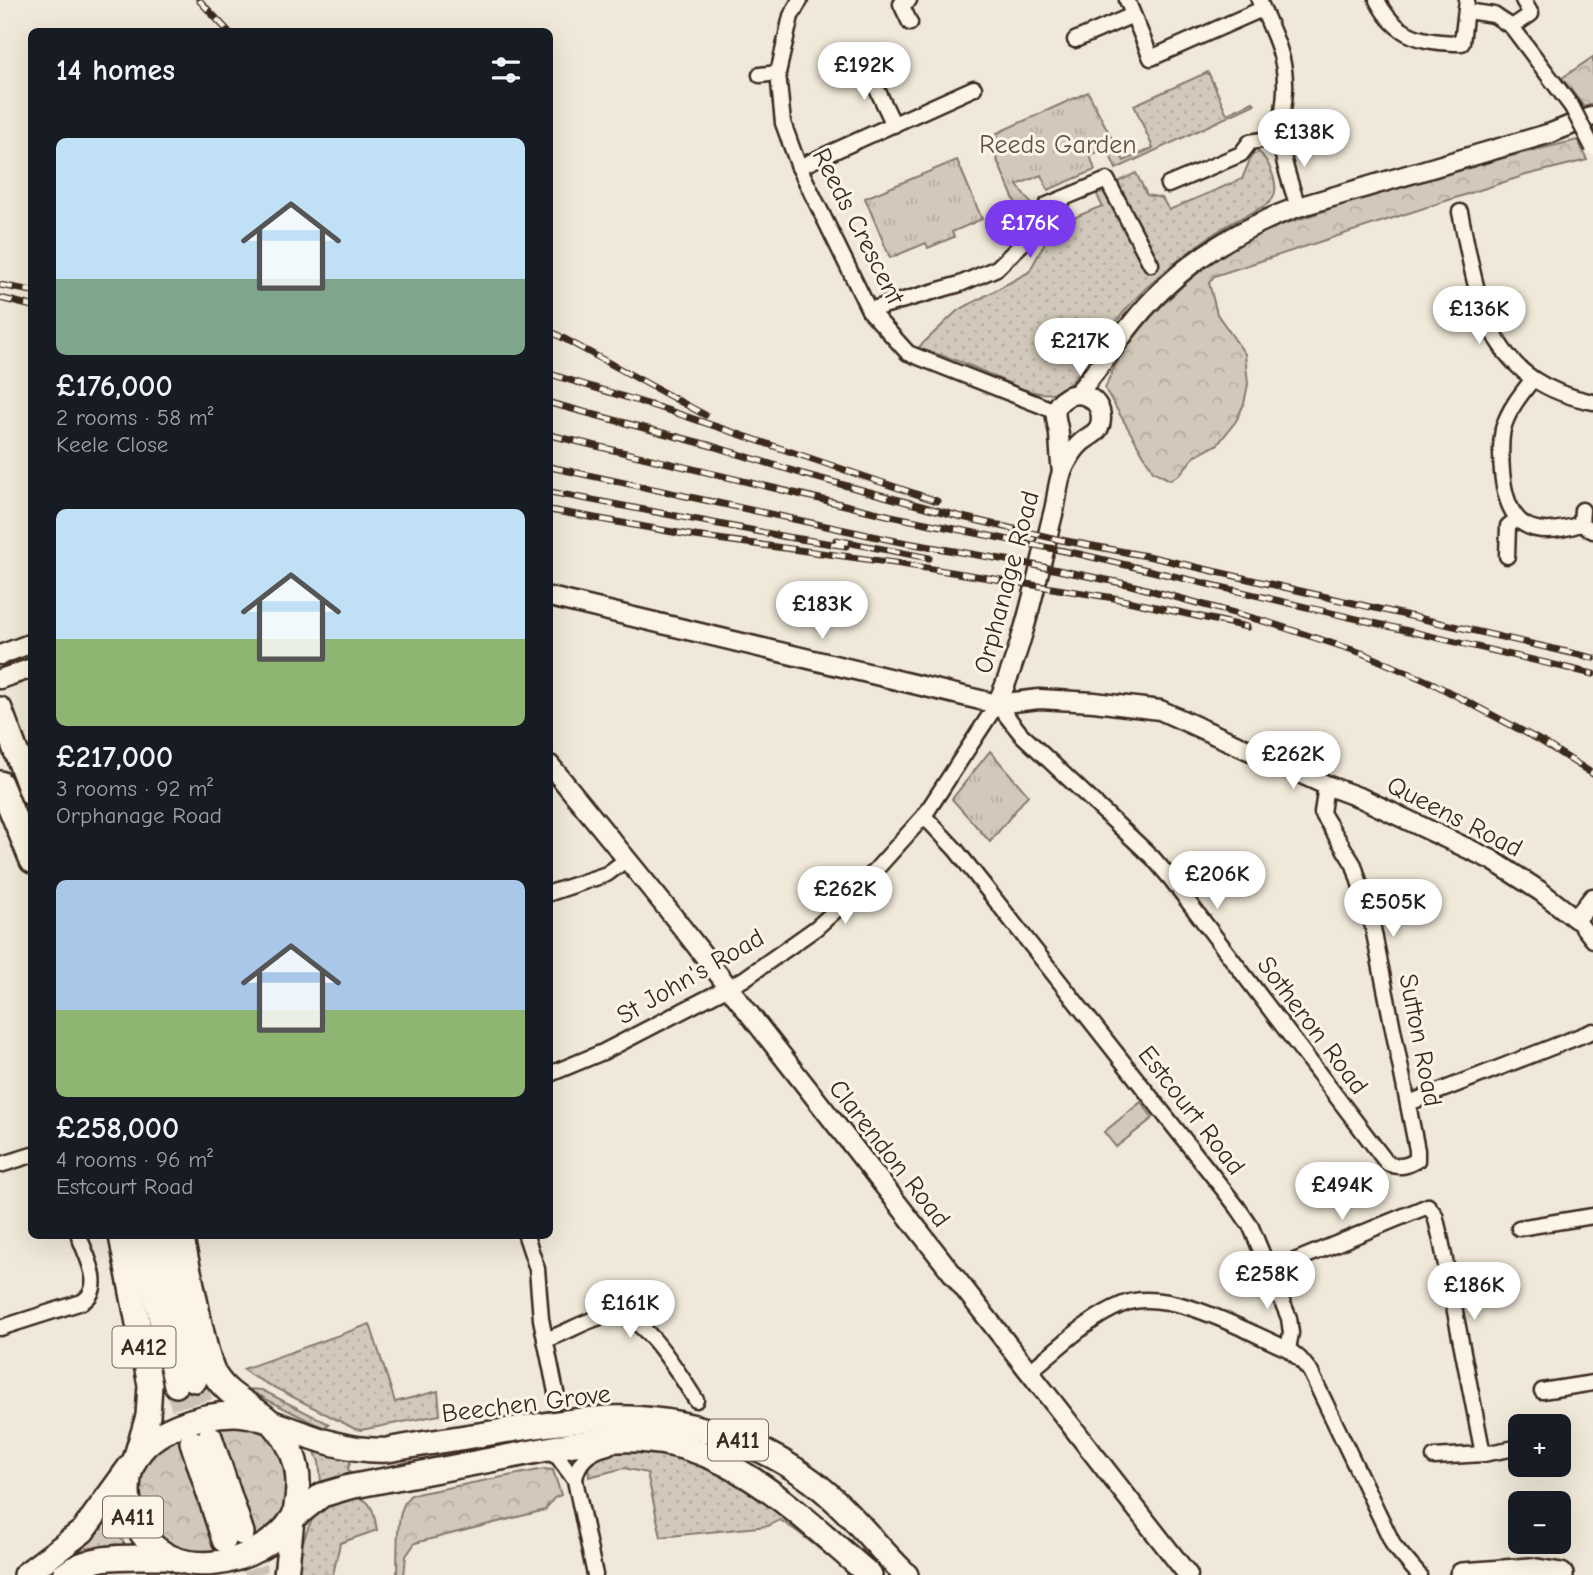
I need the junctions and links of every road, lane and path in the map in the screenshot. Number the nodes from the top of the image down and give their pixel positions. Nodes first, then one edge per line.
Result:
1 (800, 0) edge
2 (909, 0) edge
3 (1127, 0) edge
4 (1377, 0) edge
5 (1523, 0) edge
6 (1261, 4) edge
7 (1467, 5) edge
8 (1133, 15) junction
9 (910, 23) dead end
10 (1512, 27) junction
11 (1075, 40) dead end
12 (865, 64) dead end
13 (778, 73) junction
14 (761, 75) dead end
15 (974, 88) dead end
16 (1593, 116) edge
17 (894, 125) junction
18 (1281, 137) junction
19 (1593, 148) edge
20 (799, 167) junction
21 (1168, 184) dead end
22 (1298, 207) junction
23 (1460, 212) dead end
24 (1150, 264) dead end
25 (869, 310) junction
26 (1104, 363) junction
27 (1533, 379) junction
28 (1077, 394) junction
29 (1095, 401) junction
30 (1593, 402) edge
31 (1055, 411) junction
32 (1059, 432) junction
33 (1083, 440) junction
34 (1062, 472) junction
35 (1517, 519) junction
36 (1585, 522) edge
37 (1507, 556) dead end
38 (553, 598) edge
39 (28, 644) edge
40 (0, 655) edge
41 (28, 670) edge
42 (0, 680) edge
43 (997, 704) junction
44 (0, 709) edge
45 (553, 769) edge
46 (0, 783) edge
47 (28, 783) edge
48 (1326, 785) junction
49 (924, 816) junction
50 (28, 851) edge
51 (627, 859) junction
52 (553, 893) edge
53 (1593, 898) edge
54 (1576, 919) junction
55 (1593, 940) edge
56 (727, 986) junction
57 (1593, 1031) edge
58 (553, 1073) edge
59 (1409, 1103) junction
60 (1417, 1150) joint
61 (28, 1156) edge
62 (0, 1165) edge
63 (1593, 1216) edge
64 (1519, 1228) dead end
65 (80, 1239) edge
66 (122, 1239) edge
67 (143, 1239) edge
68 (161, 1239) edge
69 (182, 1239) edge
70 (527, 1239) edge
71 (1270, 1271) junction
72 (0, 1328) edge
73 (545, 1340) junction
74 (1288, 1349) junction
75 (1030, 1371) junction
76 (1593, 1384) edge
77 (1542, 1391) dead end
78 (696, 1400) dead end
79 (558, 1402) dead end
80 (272, 1423) junction
81 (202, 1440) tunnel mouth
82 (651, 1441) junction
83 (542, 1449) junction
84 (1508, 1449) edge
85 (1483, 1454) junction
86 (1434, 1457) dead end
87 (134, 1461) junction
88 (575, 1480) junction
89 (293, 1518) junction
90 (233, 1536) tunnel mouth
91 (169, 1558) junction
92 (25, 1575) edge
93 (64, 1575) edge
94 (190, 1575) edge
95 (286, 1575) edge
96 (595, 1575) edge
97 (870, 1575) edge
98 (906, 1575) edge
99 (1188, 1575) edge
100 (1419, 1575) edge
101 (1462, 1575) edge
102 (1562, 1575) edge

1 - 13 street, Reeds Crescent
2 - 9 street
3 - 8 street
4 - 7 street
5 - 10 street
6 - 8 street
6 - 18 street
7 - 10 street
8 - 11 street
10 - 19 street, bridge
12 - 17 street
13 - 14 street
13 - 20 street, Reeds Crescent
15 - 17 street
16 - 22 street, Orphanage Road
17 - 20 street
18 - 21 street
18 - 22 street
20 - 25 street, Reeds Crescent
22 - 26 street, Orphanage Road
23 - 27 street
24 - 25 street
25 - 31 street, Reeds Crescent
26 - 28 street, Orphanage Road
26 - 29 street, Orphanage Road
27 - 30 street
27 - 35 street
28 - 29 street
28 - 31 street, Orphanage Road
29 - 33 street, Orphanage Road
31 - 32 street, Orphanage Road
32 - 33 street
32 - 34 street, Orphanage Road
33 - 34 street, Orphanage Road
34 - 43 street, Orphanage Road
35 - 36 street
35 - 37 street
38 - 43 street
39 - 40 street
41 - 42 street
43 - 48 street, Queens Road
43 - 49 street, St John's Road
43 - 60 street, Sotheron Road
44 - 47 main road
45 - 51 street, Clarendon Road
46 - 50 main road
48 - 54 street, Queens Road
48 - 59 street, Sutton Road
49 - 56 street, St John's Road
49 - 71 street, Estcourt Road
51 - 52 street
51 - 56 street, Clarendon Road
53 - 54 street
54 - 55 street, Queens Road
56 - 58 street, St John's Road
56 - 75 street, Clarendon Road
57 - 59 street
59 - 60 street, Sutton Road
61 - 62 street
63 - 64 street
65 - 72 street
66 - 87 main road, A412
67 - 68 main road, A412
69 - 80 main road, A412
70 - 73 street
71 - 74 street, Estcourt Road
71 - 85 street
73 - 78 street
73 - 79 street
74 - 75 street
74 - 100 street
75 - 99 street, Clarendon Road
76 - 77 street
80 - 87 main road, A411
80 - 89 main road
80 - 98 main road, Beechen Grove / A411
81 - 90 main road
82 - 83 main road, Beechen Grove / A411
82 - 88 street
82 - 97 main road, Beechen Grove / A411
83 - 88 street
83 - 89 main road, Beechen Grove / A411
84 - 85 street
85 - 86 street
87 - 91 main road, A411
87 - 92 main road, A411
88 - 96 street
89 - 91 main road, A411
89 - 95 main road
91 - 93 main road, A411
91 - 94 main road
101 - 102 main road

